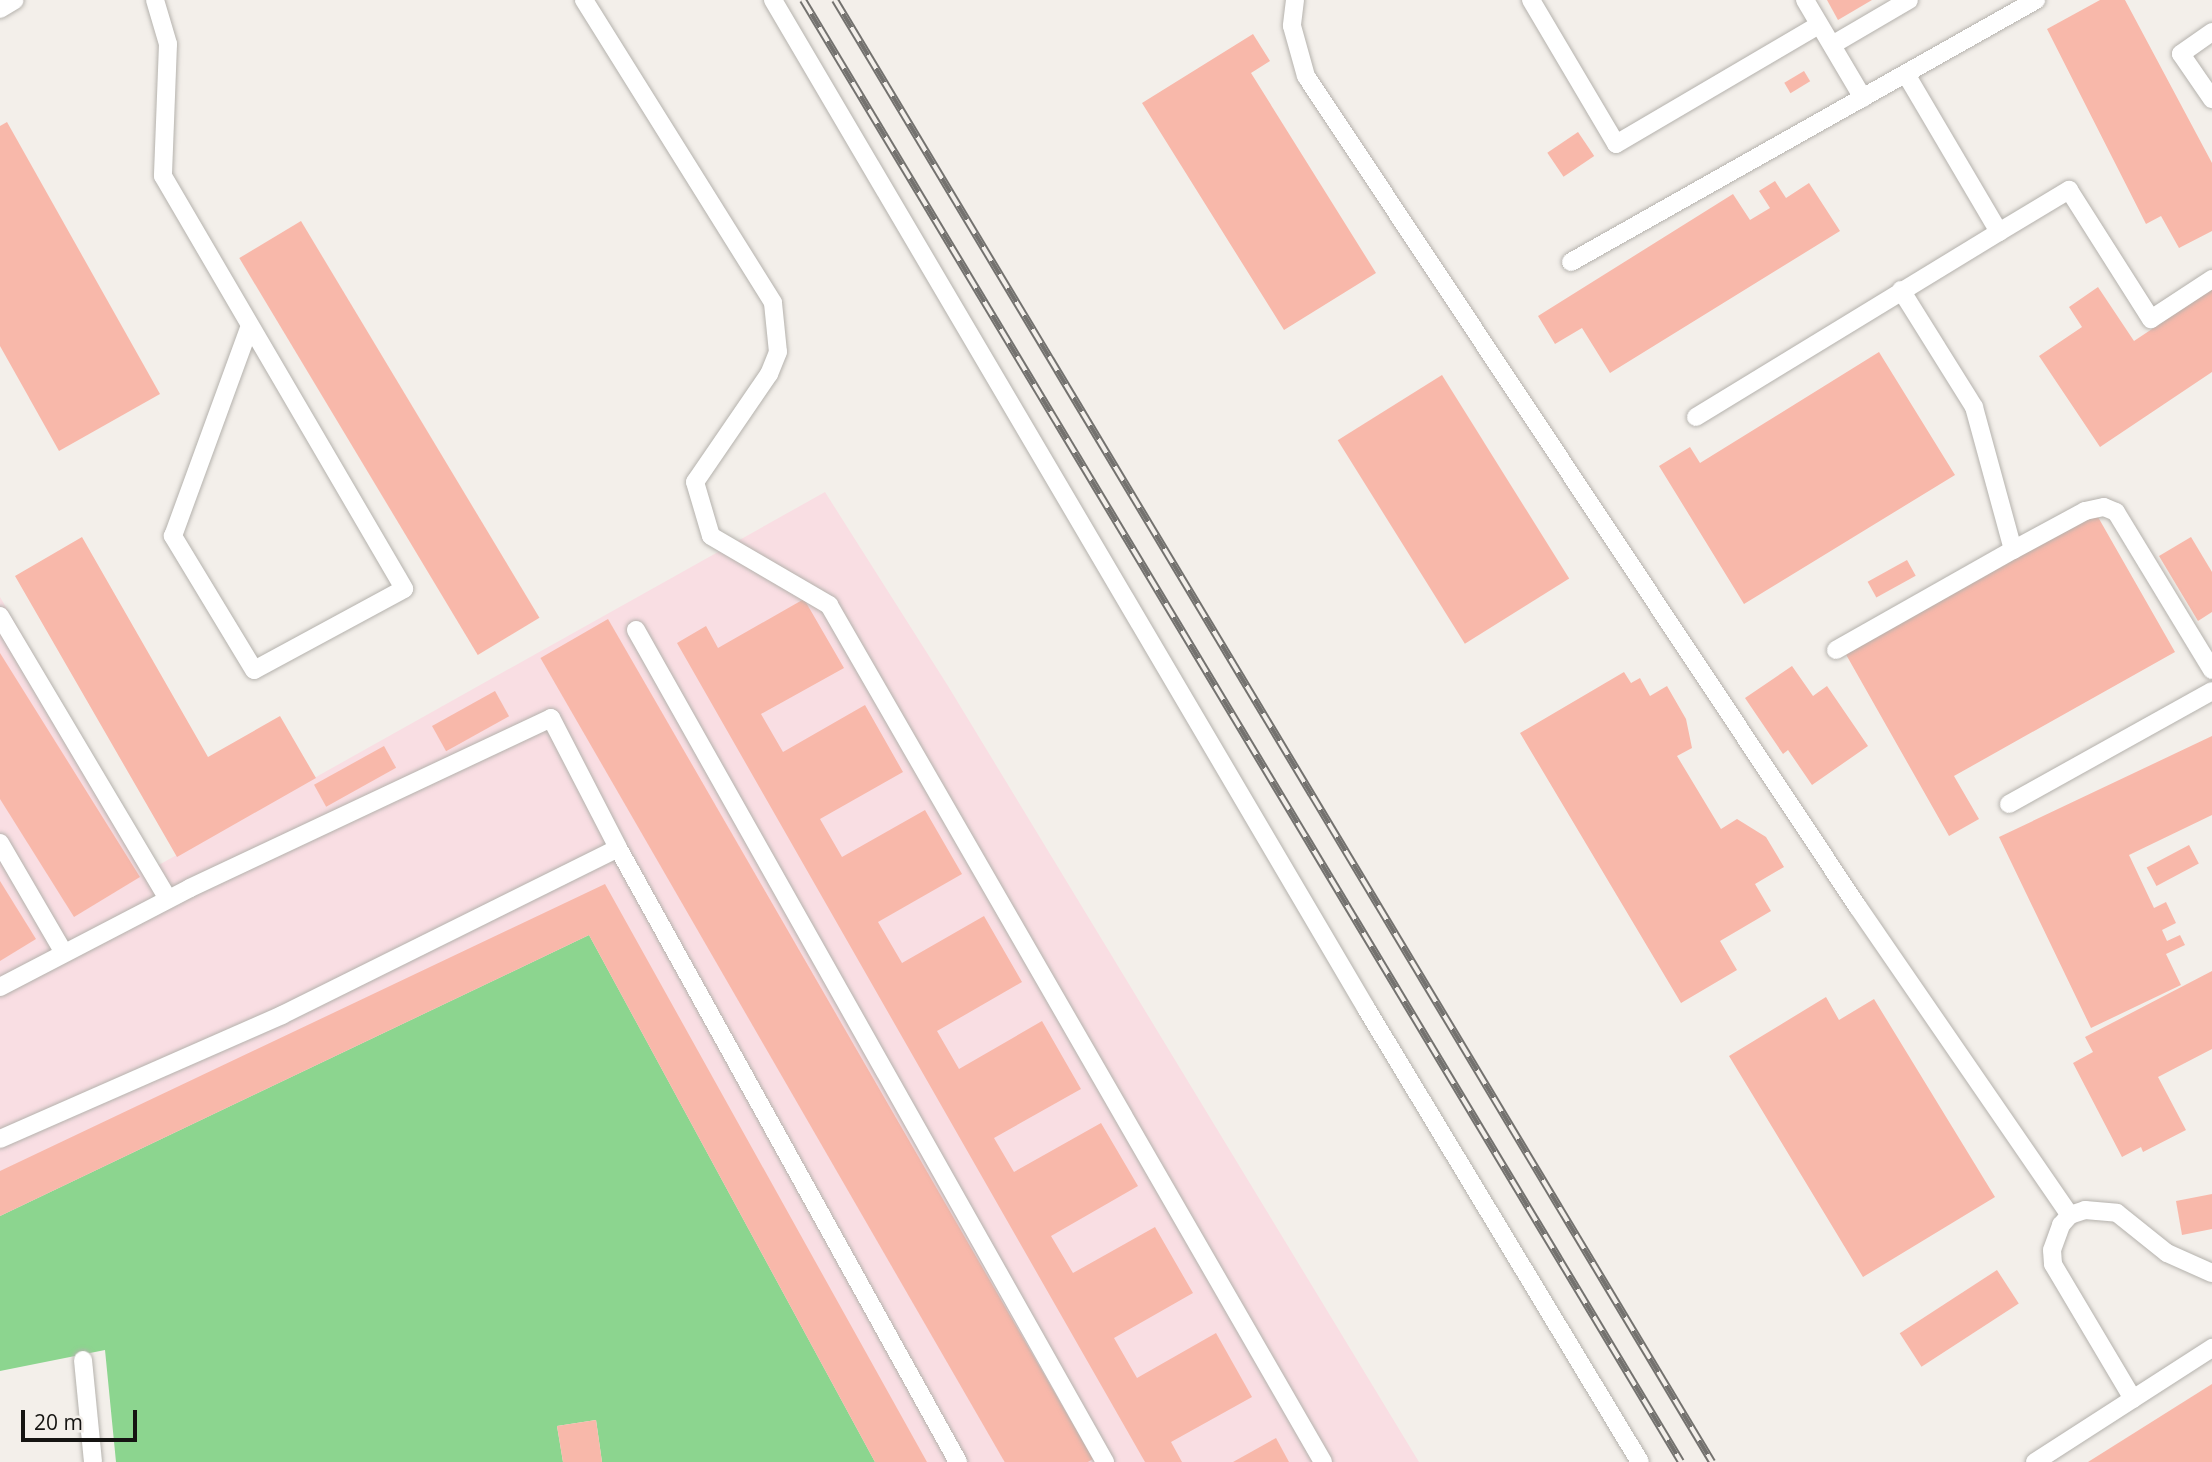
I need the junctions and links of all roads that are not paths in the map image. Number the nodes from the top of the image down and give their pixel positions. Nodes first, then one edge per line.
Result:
1 (15, 0) edge
2 (155, 0) edge
3 (584, 0) edge
4 (772, 0) edge
5 (1295, 0) edge
6 (1531, 0) edge
7 (1805, 0) edge
8 (1909, 0) edge
9 (2036, 0) edge
10 (0, 9) edge
11 (1819, 25) junction
12 (2212, 32) edge
13 (1832, 45) junction
14 (1906, 74) junction
15 (1863, 97) junction
16 (2212, 99) edge
17 (1999, 232) junction
18 (1571, 262) dead end
19 (2212, 279) edge
20 (1901, 290) junction
21 (249, 328) junction
22 (1696, 417) dead end
23 (2013, 550) junction
24 (0, 616) edge
25 (636, 630) dead end
26 (1836, 650) dead end
27 (2212, 670) edge
28 (2212, 691) edge
29 (2009, 804) dead end
30 (0, 843) edge
31 (618, 848) junction
32 (168, 899) junction
33 (64, 953) junction
34 (0, 987) edge
35 (0, 1139) edge
36 (2070, 1215) junction
37 (2212, 1273) edge
38 (2212, 1348) edge
39 (83, 1360) dead end
40 (2133, 1399) junction
41 (93, 1462) edge
42 (958, 1462) edge
43 (1105, 1462) edge
44 (1323, 1462) edge
45 (1640, 1462) edge
46 (2035, 1462) edge

1 - 10 lane
2 - 21 lane
3 - 44 lane
4 - 45 lane
5 - 36 lane
6 - 11 lane
7 - 11 lane
8 - 13 lane
9 - 14 lane
11 - 13 lane
12 - 16 lane
13 - 15 lane
14 - 15 lane
14 - 17 lane
15 - 18 lane
17 - 19 lane
17 - 20 lane
20 - 22 lane
20 - 23 lane
21 - 21 lane
23 - 26 lane
23 - 27 lane
24 - 32 lane
25 - 43 lane
28 - 29 lane
30 - 33 lane
31 - 32 lane
31 - 35 lane
31 - 42 lane
32 - 33 lane
33 - 34 lane
36 - 37 lane
36 - 40 lane
38 - 40 lane
39 - 41 lane
40 - 46 lane

